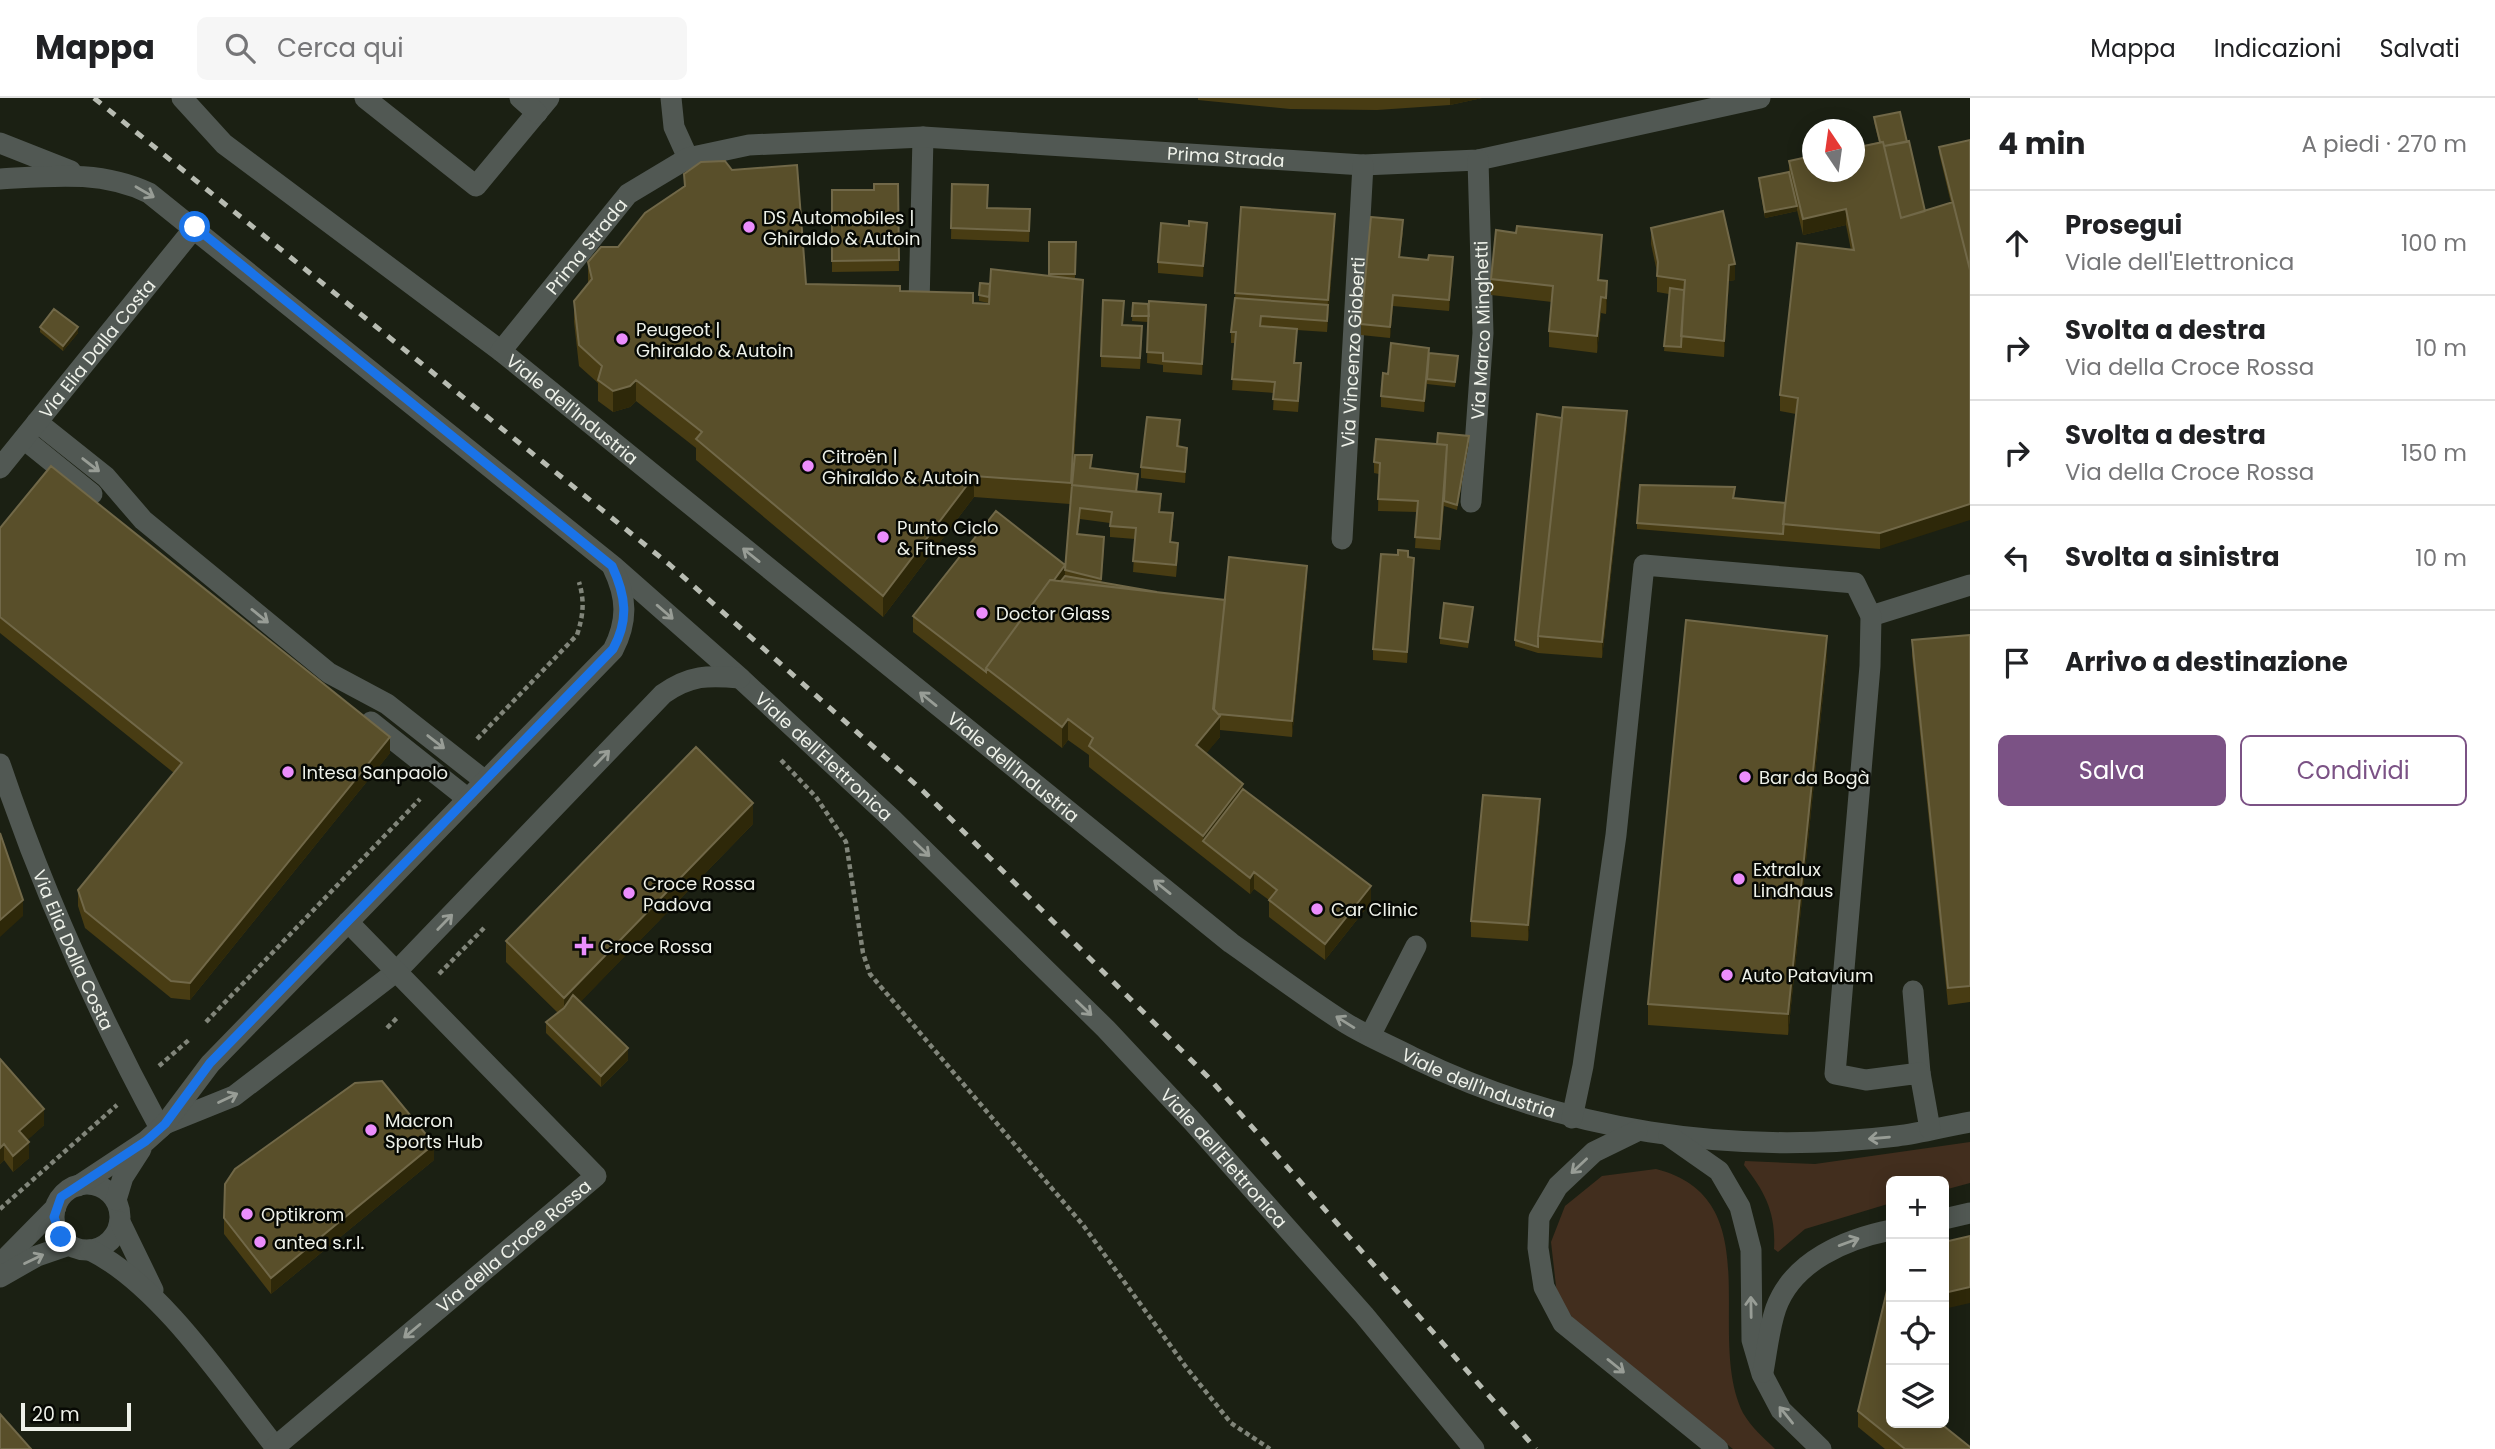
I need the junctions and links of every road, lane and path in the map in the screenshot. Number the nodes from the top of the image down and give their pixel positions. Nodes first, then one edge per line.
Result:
1 (182, 98) edge
2 (191, 98) edge
3 (365, 98) edge
4 (520, 98) edge
5 (671, 98) edge
6 (1760, 98) edge
7 (543, 105) edge
8 (199, 118) junction
9 (923, 137) junction
10 (0, 143) edge
11 (688, 158) junction
12 (1478, 160) junction
13 (1363, 165) junction
14 (79, 175) junction
15 (0, 179) edge
16 (195, 227) junction
17 (919, 305) edge
18 (500, 351) junction
19 (37, 422) junction
20 (24, 439) junction
21 (0, 468) edge
22 (92, 494) dead end
23 (1471, 502) dead end
24 (1342, 539) dead end
25 (612, 566) junction
26 (579, 582) dead end
27 (1970, 585) edge
28 (1871, 616) junction
29 (740, 678) junction
30 (371, 722) edge
31 (779, 758) dead end
32 (458, 759) junction
33 (0, 764) edge
34 (440, 778) junction
35 (485, 781) junction
36 (468, 799) junction
37 (348, 922) junction
38 (1416, 946) dead end
39 (397, 971) junction
40 (1913, 991) dead end
41 (1370, 1036) junction
42 (191, 1037) dead end
43 (1920, 1073) junction
44 (108, 1113) dead end
45 (1572, 1118) junction
46 (1970, 1122) edge
47 (1930, 1129) junction
48 (157, 1131) junction
49 (1637, 1131) junction
50 (1669, 1136) junction
51 (78, 1186) junction
52 (116, 1200) junction
53 (56, 1207) junction
54 (0, 1209) edge
55 (1970, 1213) edge
56 (1949, 1218) edge
57 (120, 1222) junction
58 (1886, 1231) edge
59 (80, 1247) junction
60 (0, 1264) edge
61 (0, 1277) edge
62 (174, 1321) junction
63 (1762, 1374) junction
64 (276, 1448) edge
65 (1270, 1449) edge
66 (1474, 1449) edge
67 (1718, 1449) edge
68 (1821, 1449) edge

1 - 8 street, Viale dell'Industria
2 - 8 street
3 - 7 street
4 - 7 street
5 - 11 street
6 - 12 street, Prima Strada
8 - 18 street, Viale dell'Industria
9 - 11 street, Prima Strada
9 - 13 street, Prima Strada
9 - 17 street
10 - 14 street
11 - 18 street, Prima Strada
12 - 13 street, Prima Strada
12 - 23 street, Via Marco Minghetti
13 - 24 street, Via Vincenzo Gioberti
14 - 15 street
14 -> 16 street, Viale dell'Elettronica
16 - 19 street, Via Elia Dalla Costa
16 - 25 street, Viale dell'Elettronica
41 -> 18 street, Viale dell'Industria
19 - 20 street, Via Elia Dalla Costa
19 -> 32 street
20 - 21 street, Via Elia Dalla Costa
20 - 22 street
25 -> 29 street, Viale dell'Elettronica
25 - 35 street
26 - 32 path
27 - 28 street
28 - 43 street
28 - 45 street
39 -> 29 street
29 -> 66 street, Viale dell'Elettronica
30 - 34 street
31 - 65 path
32 - 35 street
33 - 48 street, Via Elia Dalla Costa
34 - 36 street
34 - 42 path
35 - 36 street
36 - 37 street
37 - 39 street, Via della Croce Rossa
37 - 48 street
38 - 41 street
48 -> 39 street
39 -> 64 street, Via della Croce Rossa
40 - 43 street
41 - 45 street, Viale dell'Industria
43 - 47 street
44 - 54 path
45 - 49 street, Viale dell'Industria
46 - 47 street, Viale dell'Industria
47 -> 50 street, Viale dell'Industria
48 - 51 street
48 - 52 street
49 - 50 street, Viale dell'Industria
49 -> 67 street
63 -> 50 street
51 - 52 street
51 - 53 street
52 - 57 street
53 - 59 street
53 - 60 street
55 - 56 street
57 - 59 street
57 - 62 street
63 -> 58 street
61 -> 59 street
59 - 62 street
62 - 64 street
68 -> 63 street

